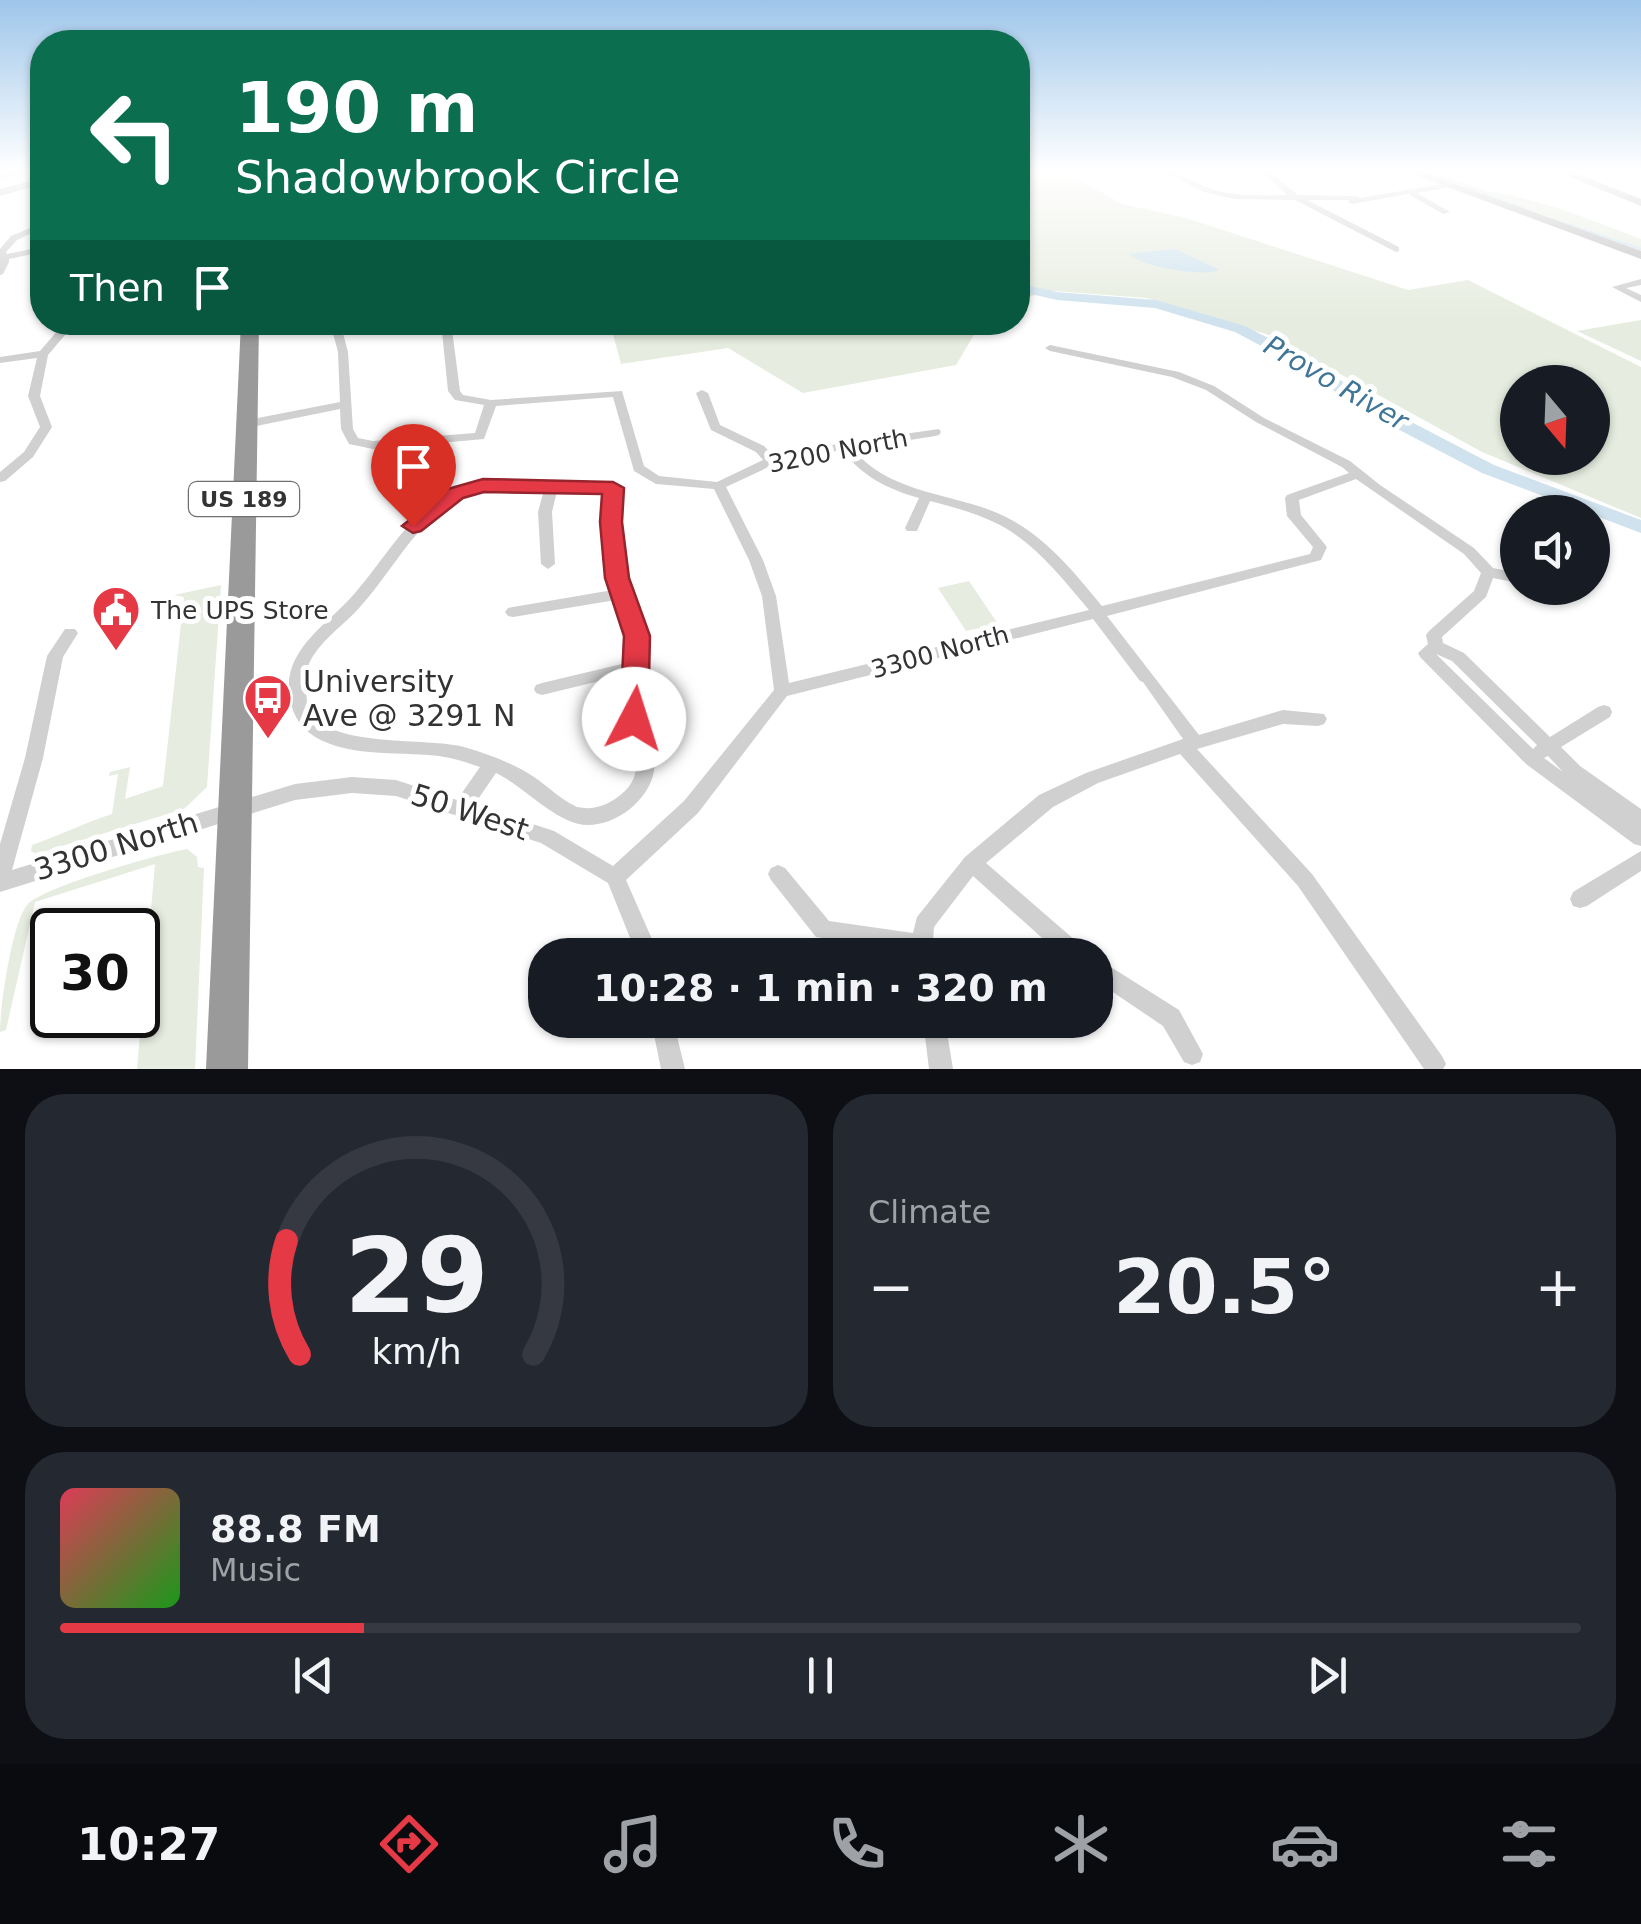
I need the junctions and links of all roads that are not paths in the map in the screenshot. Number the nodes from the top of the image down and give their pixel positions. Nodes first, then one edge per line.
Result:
1 (1343, 222) edge
2 (1551, 222) edge
3 (30, 232) edge
4 (1396, 249) dead end
5 (30, 252) edge
6 (1641, 254) edge
7 (5, 257) junction
8 (0, 272) edge
9 (1641, 282) edge
10 (1641, 299) edge
11 (60, 335) edge
12 (250, 335) edge
13 (338, 335) edge
14 (448, 335) edge
15 (1050, 348) dead end
16 (44, 354) junction
17 (0, 360) edge
18 (702, 393) dead end
19 (491, 403) junction
20 (344, 405) junction
21 (247, 424) junction
22 (935, 432) dead end
23 (843, 444) junction
24 (771, 461) junction
25 (2, 474) edge
26 (1358, 474) junction
27 (718, 486) junction
28 (552, 488) junction
29 (926, 496) junction
30 (912, 528) dead end
31 (548, 564) dead end
32 (1488, 572) junction
33 (1500, 574) edge
34 (621, 594) junction
35 (1097, 610) junction
36 (513, 612) dead end
37 (70, 633) dead end
38 (1436, 646) junction
39 (639, 666) junction
40 (542, 689) dead end
41 (782, 691) junction
42 (1604, 712) dead end
43 (1318, 719) dead end
44 (1189, 744) junction
45 (1547, 746) junction
46 (1532, 759) junction
47 (490, 766) junction
48 (462, 808) junction
49 (233, 810) junction
50 (1641, 819) edge
51 (1641, 838) edge
52 (1641, 860) edge
53 (972, 863) junction
54 (778, 874) dead end
55 (615, 877) junction
56 (0, 880) edge
57 (1580, 900) dead end
58 (641, 938) edge
59 (863, 938) edge
60 (923, 938) edge
61 (1058, 938) edge
62 (1113, 979) edge
63 (666, 1038) edge
64 (936, 1038) edge
65 (1192, 1054) dead end
66 (1434, 1064) dead end
67 (228, 1069) edge
68 (672, 1069) edge
69 (940, 1069) edge

1 - 4 street
2 - 6 street
3 - 7 street
5 - 7 street
7 - 8 street
9 - 10 street
11 - 16 street
12 - 21 highway, US 189
13 - 20 street
14 - 19 street
15 - 26 street
16 - 17 street
16 - 25 street
18 - 24 street
19 - 20 street
19 - 27 street
20 - 21 street
21 - 49 highway, US 189
22 - 23 street, 3200 North
23 - 24 street, 3200 North
23 - 29 street
24 - 27 street, 3200 North
26 - 32 street
26 - 35 street, 3300 North
27 - 41 street
28 - 31 street
28 - 34 street
28 - 47 street
29 - 30 street
29 - 35 street
32 - 33 street
32 - 38 street
34 - 36 street
34 - 39 street
35 - 41 street, 3300 North
35 - 44 street
37 - 56 street
38 - 45 street
38 - 46 street
39 - 40 street
39 - 47 street
41 - 55 street
42 - 45 street
43 - 44 street
44 - 53 street
44 - 66 street
45 - 46 street
45 - 50 street
46 - 51 street
47 - 48 street
48 - 49 street, 50 West
48 - 55 street, 50 West
49 - 56 street, 3300 North
49 - 67 highway, US 189
52 - 57 street
53 - 60 street
53 - 61 street
54 - 59 street
55 - 58 street
62 - 65 street
63 - 68 street
64 - 69 street

